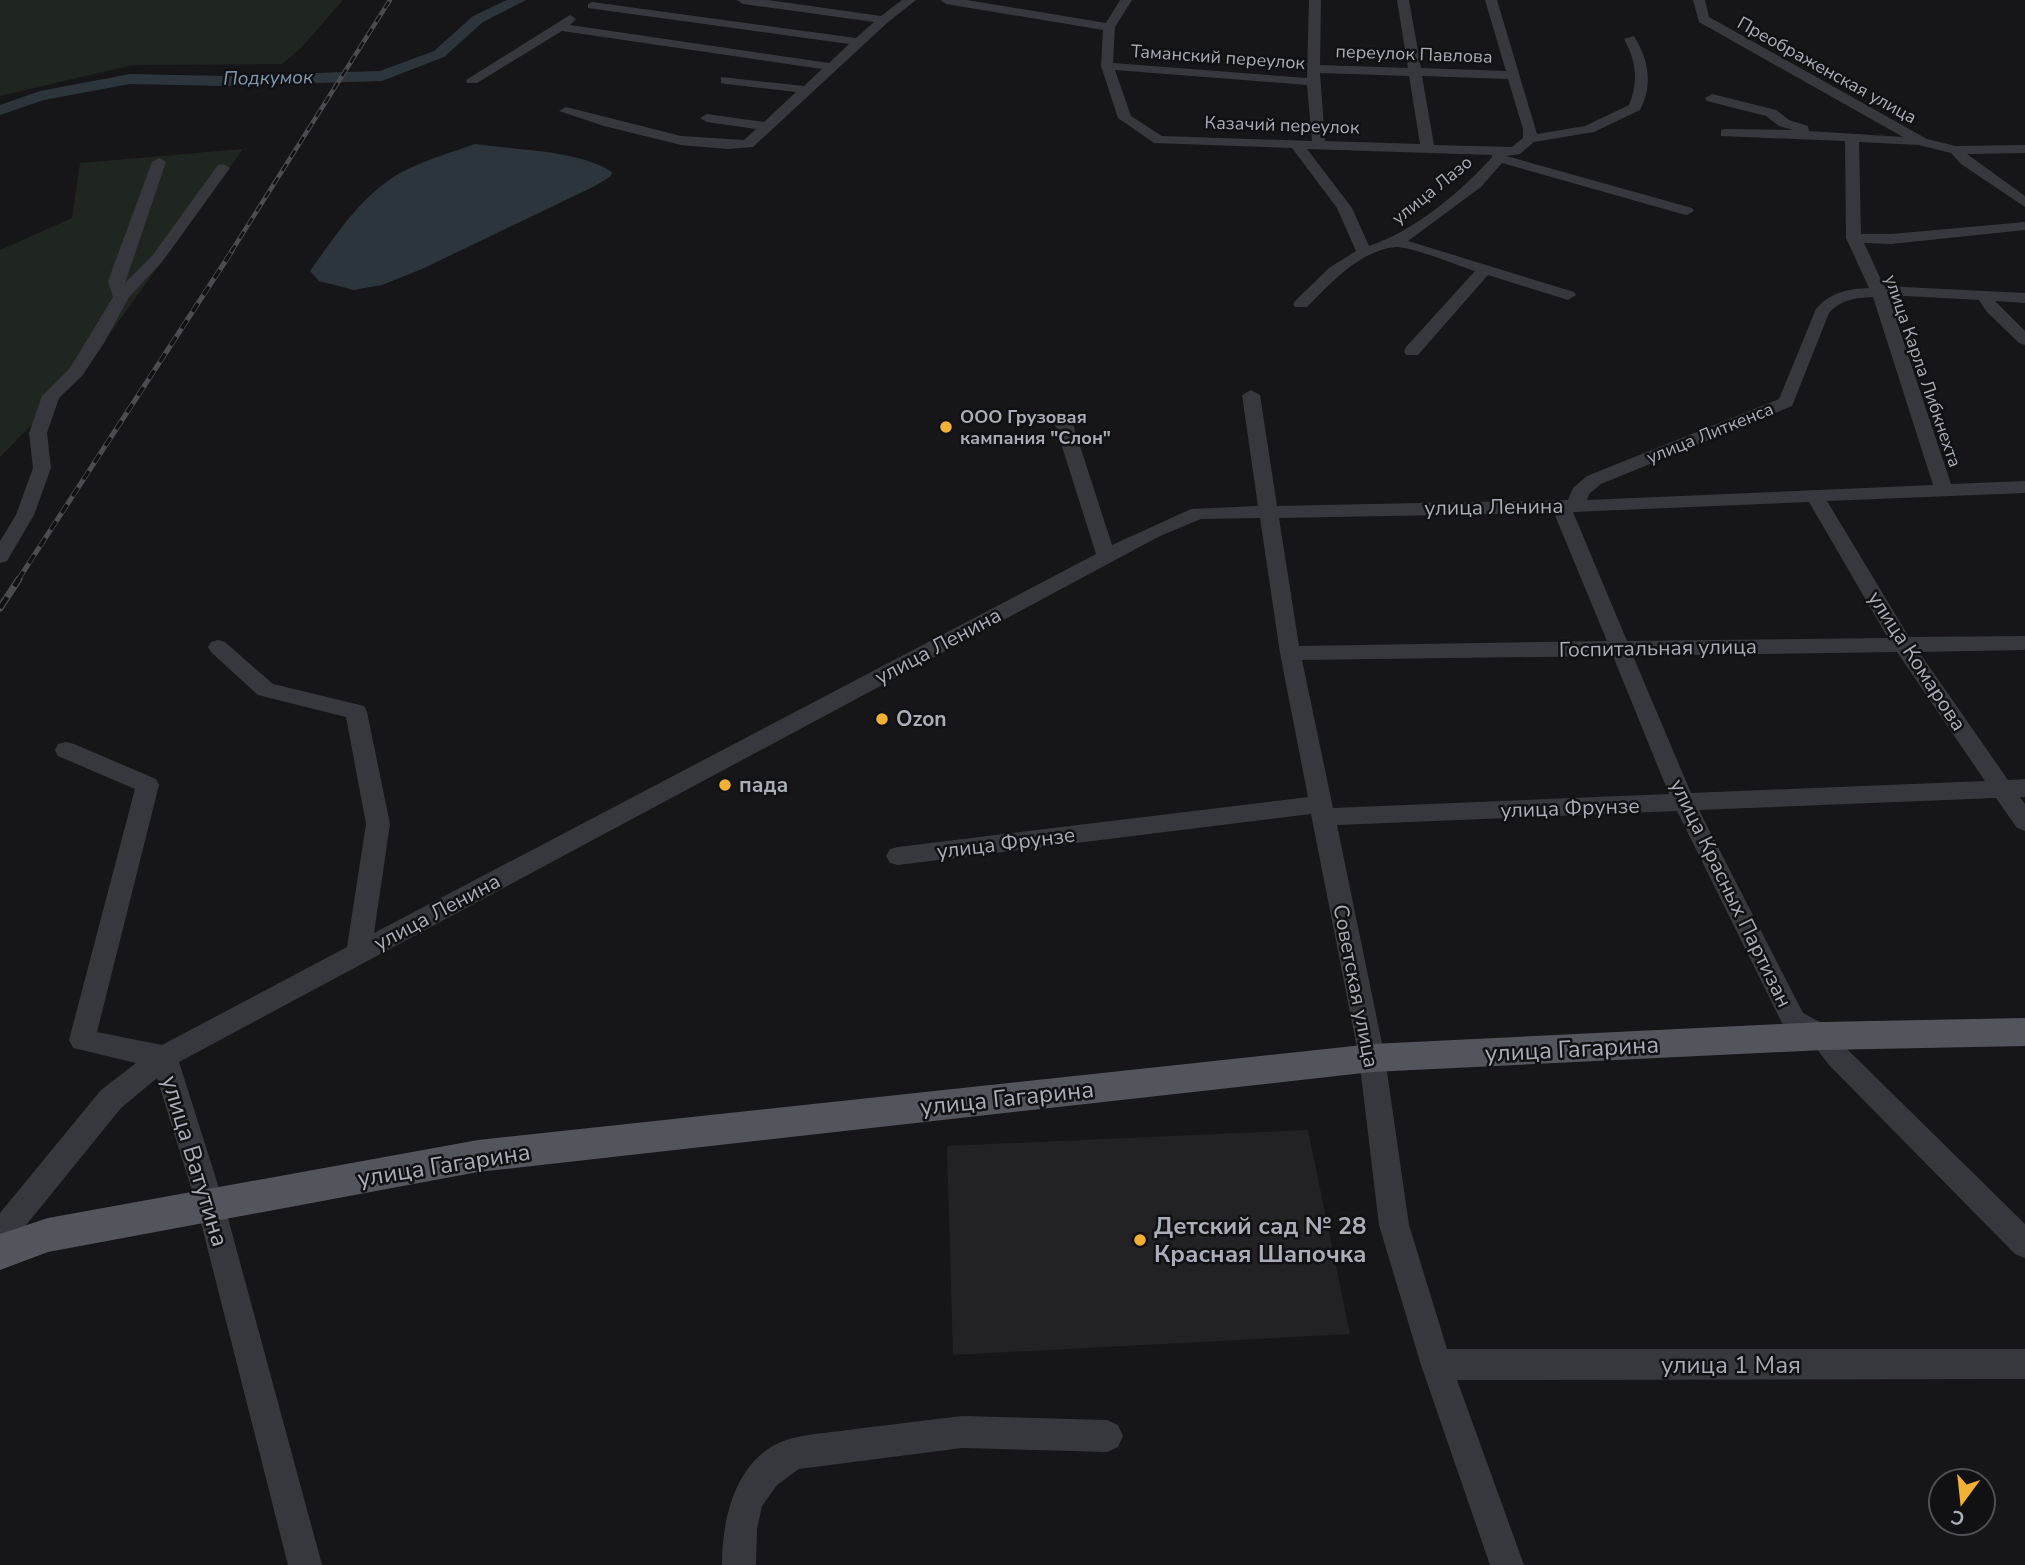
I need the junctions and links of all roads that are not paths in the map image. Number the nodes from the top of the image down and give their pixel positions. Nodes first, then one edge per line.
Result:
1 (743, 0) edge
2 (910, 0) edge
3 (946, 0) edge
4 (1126, 0) edge
5 (1315, 0) edge
6 (1404, 0) edge
7 (1491, 0) edge
8 (1699, 0) edge
9 (597, 3) edge
10 (883, 20) junction
11 (560, 27) junction
12 (1109, 27) junction
13 (1630, 39) dead end
14 (859, 42) junction
15 (832, 66) junction
16 (1107, 66) junction
17 (1417, 72) junction
18 (1313, 75) junction
19 (1514, 75) junction
20 (472, 80) dead end
21 (726, 80) dead end
22 (808, 90) junction
23 (1712, 98) dead end
24 (566, 111) dead end
25 (707, 118) dead end
26 (768, 127) junction
27 (1726, 133) dead end
28 (1820, 135) junction
29 (1530, 139) junction
30 (1852, 139) junction
31 (1923, 142) junction
32 (1296, 144) junction
33 (1319, 145) junction
34 (1428, 149) junction
35 (2025, 149) edge
36 (1956, 150) junction
37 (1498, 155) junction
38 (159, 162) dead end
39 (223, 167) dead end
40 (2025, 203) edge
41 (1687, 211) dead end
42 (2025, 226) edge
43 (1854, 238) junction
44 (1397, 243) junction
45 (1364, 253) junction
46 (1484, 270) junction
47 (1878, 291) junction
48 (1568, 295) dead end
49 (1985, 297) junction
50 (121, 298) junction
51 (2025, 298) edge
52 (1301, 304) dead end
53 (2025, 340) edge
54 (1412, 351) dead end
55 (1251, 396) dead end
56 (1062, 418) dead end
57 (2025, 487) edge
58 (1944, 491) junction
59 (1815, 495) junction
60 (1569, 506) junction
61 (1269, 511) junction
62 (0, 556) edge
63 (1106, 556) junction
64 (2025, 643) edge
65 (1903, 645) junction
66 (218, 647) dead end
67 (1620, 649) junction
68 (1290, 653) junction
69 (66, 750) dead end
70 (2014, 789) edge
71 (1684, 803) junction
72 (1322, 811) junction
73 (2025, 822) edge
74 (898, 856) dead end
75 (359, 954) junction
76 (2025, 1032) edge
77 (1822, 1036) junction
78 (164, 1057) junction
79 (1372, 1058) junction
80 (211, 1207) junction
81 (0, 1235) edge
82 (2025, 1244) edge
83 (0, 1252) edge
84 (2025, 1364) edge
85 (1436, 1366) junction
86 (1108, 1436) dead end
87 (738, 1555) edge
88 (305, 1565) edge
89 (1507, 1565) edge

1 - 10 street
2 - 10 street
3 - 12 street
4 - 12 street, Таманский переулок
5 - 18 street
6 - 17 street
7 - 19 street
8 - 31 street, Преображенская улица
9 - 11 street
9 - 14 street
10 - 14 street
11 - 15 street
11 - 20 street
12 - 16 street, Таманский переулок
13 - 29 street, улица Лазо
14 - 15 street
15 - 22 street
16 - 18 street, Таманский переулок
16 - 32 street, Казачий переулок
17 - 18 street, переулок Павлова
17 - 19 street, переулок Павлова
17 - 34 street
18 - 33 street
19 - 29 street
21 - 22 street
22 - 26 street
23 - 28 street
24 - 26 street
25 - 26 street
27 - 28 street
28 - 30 street
29 - 37 street, улица Лазо
30 - 31 street
30 - 43 street, улица Карла Либкнехта
31 - 36 street, Преображенская улица
32 - 33 street, Казачий переулок
32 - 45 street
33 - 34 street, Казачий переулок
34 - 37 street, Казачий переулок
35 - 36 street, Преображенская улица
36 - 40 street
37 - 41 street, Казачий переулок
37 - 44 street, улица Лазо
38 - 50 street
39 - 50 street
42 - 43 street
43 - 47 street, улица Карла Либкнехта
44 - 45 street, улица Лазо
44 - 46 street
45 - 52 street, улица Лазо
46 - 48 street
46 - 54 street
47 - 49 street, улица Литкенса
47 - 58 street, улица Карла Либкнехта
47 - 60 street, улица Литкенса
49 - 51 street, улица Литкенса
49 - 53 street
50 - 62 street
55 - 61 street, Советская улица
56 - 63 street
57 - 58 street, улица Ленина
58 - 59 street, улица Ленина
59 - 60 street, улица Ленина
59 - 65 street, улица Комарова
60 - 61 street, улица Ленина
60 - 67 street, улица Красных Партизан
61 - 63 street, улица Ленина
61 - 68 street, Советская улица
63 - 75 street, улица Ленина
64 - 65 street, Госпитальная улица
65 - 67 street, Госпитальная улица
65 - 70 street, улица Комарова
66 - 75 street
67 - 68 street, Госпитальная улица
67 - 71 street, улица Красных Партизан
68 - 72 street, Советская улица
69 - 78 street, улица Ватутина
70 - 71 street, улица Фрунзе
70 - 73 street, улица Комарова
71 - 72 street, улица Фрунзе
71 - 77 street, улица Красных Партизан
72 - 74 street, улица Фрунзе
72 - 79 street, Советская улица
75 - 78 street, улица Ленина
76 - 77 main road, улица Гагарина
77 - 79 main road, улица Гагарина
77 - 82 street, улица Красных Партизан
78 - 80 street, улица Ватутина
78 - 81 street, улица Ленина
79 - 80 main road, улица Гагарина
79 - 85 street, Советская улица
80 - 83 main road, улица Гагарина
80 - 88 street, улица Ватутина
84 - 85 street, улица 1 Мая
85 - 89 street, Советская улица
86 - 87 street

